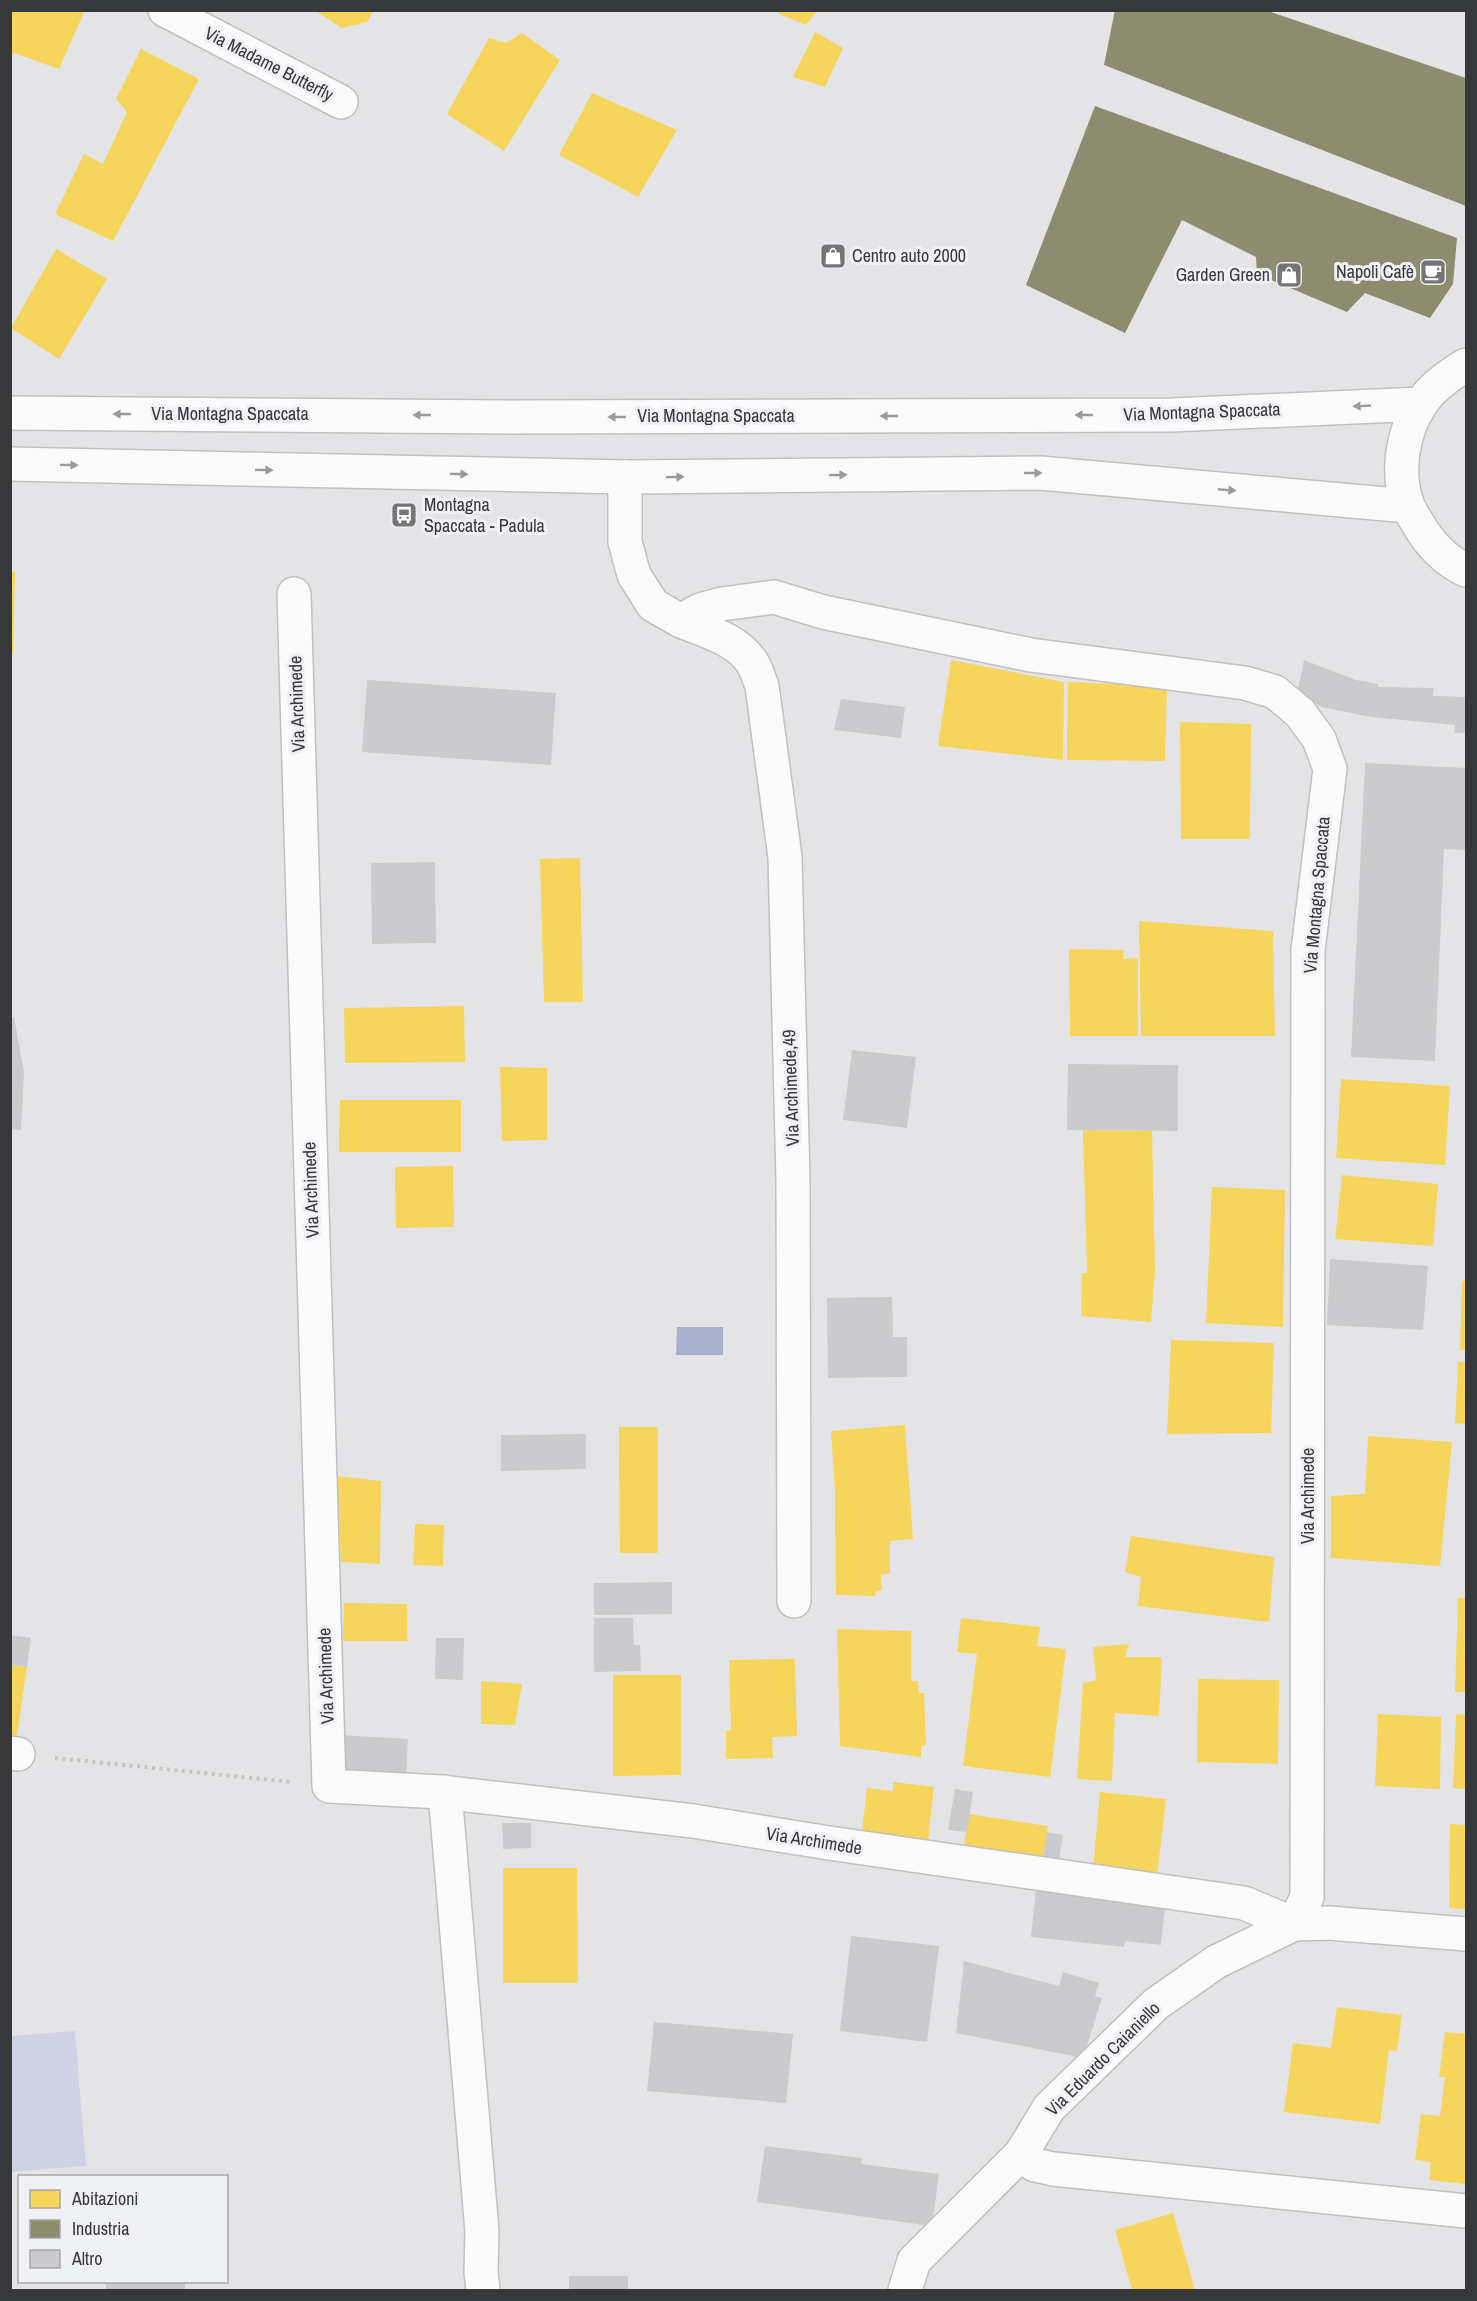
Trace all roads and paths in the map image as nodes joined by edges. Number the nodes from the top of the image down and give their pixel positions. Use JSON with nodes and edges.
{"nodes":[{"id":1,"x":165,"y":10,"type":"edge"},
{"id":2,"x":341,"y":102,"type":"dead end"},
{"id":3,"x":1466,"y":364,"type":"edge"},
{"id":4,"x":1421,"y":404,"type":"junction"},
{"id":5,"x":10,"y":413,"type":"edge"},
{"id":6,"x":10,"y":464,"type":"edge"},
{"id":7,"x":625,"y":477,"type":"junction"},
{"id":8,"x":1408,"y":506,"type":"junction"},
{"id":9,"x":1467,"y":570,"type":"edge"},
{"id":10,"x":294,"y":594,"type":"dead end"},
{"id":11,"x":681,"y":621,"type":"junction"},
{"id":12,"x":1309,"y":1065,"type":"joint"},
{"id":13,"x":794,"y":1601,"type":"dead end"},
{"id":14,"x":14,"y":1754,"type":"edge"},
{"id":15,"x":329,"y":1786,"type":"junction"},
{"id":16,"x":446,"y":1792,"type":"junction"},
{"id":17,"x":1294,"y":1924,"type":"junction"},
{"id":18,"x":1467,"y":1934,"type":"edge"},
{"id":19,"x":1021,"y":2154,"type":"junction"},
{"id":20,"x":1467,"y":2211,"type":"edge"},
{"id":21,"x":483,"y":2290,"type":"edge"},
{"id":22,"x":905,"y":2290,"type":"edge"}],
"edges":[{"from":1,"to":2,"type":"street","name":"Via Madame Butterfly"},
{"from":3,"to":4,"type":"street"},
{"from":4,"to":5,"type":"street","name":"Via Montagna Spaccata","one_way":true},
{"from":4,"to":8,"type":"street"},
{"from":6,"to":7,"type":"street","one_way":true},
{"from":7,"to":8,"type":"street","one_way":true},
{"from":7,"to":11,"type":"street"},
{"from":8,"to":9,"type":"street"},
{"from":10,"to":15,"type":"street","name":"Via Archimede"},
{"from":11,"to":12,"type":"street","name":"Via Montagna Spaccata"},
{"from":11,"to":13,"type":"street","name":"Via Archimede,49"},
{"from":12,"to":17,"type":"street","name":"Via Archimede"},
{"from":14,"to":15,"type":"path"},
{"from":15,"to":16,"type":"street","name":"Via Archimede"},
{"from":16,"to":17,"type":"street","name":"Via Archimede"},
{"from":16,"to":21,"type":"street"},
{"from":17,"to":18,"type":"street","name":"Via Archimede"},
{"from":17,"to":19,"type":"street","name":"Via Eduardo Caianiello"},
{"from":19,"to":20,"type":"street"},
{"from":19,"to":22,"type":"street","name":"Via Eduardo Caianiello"}]}
